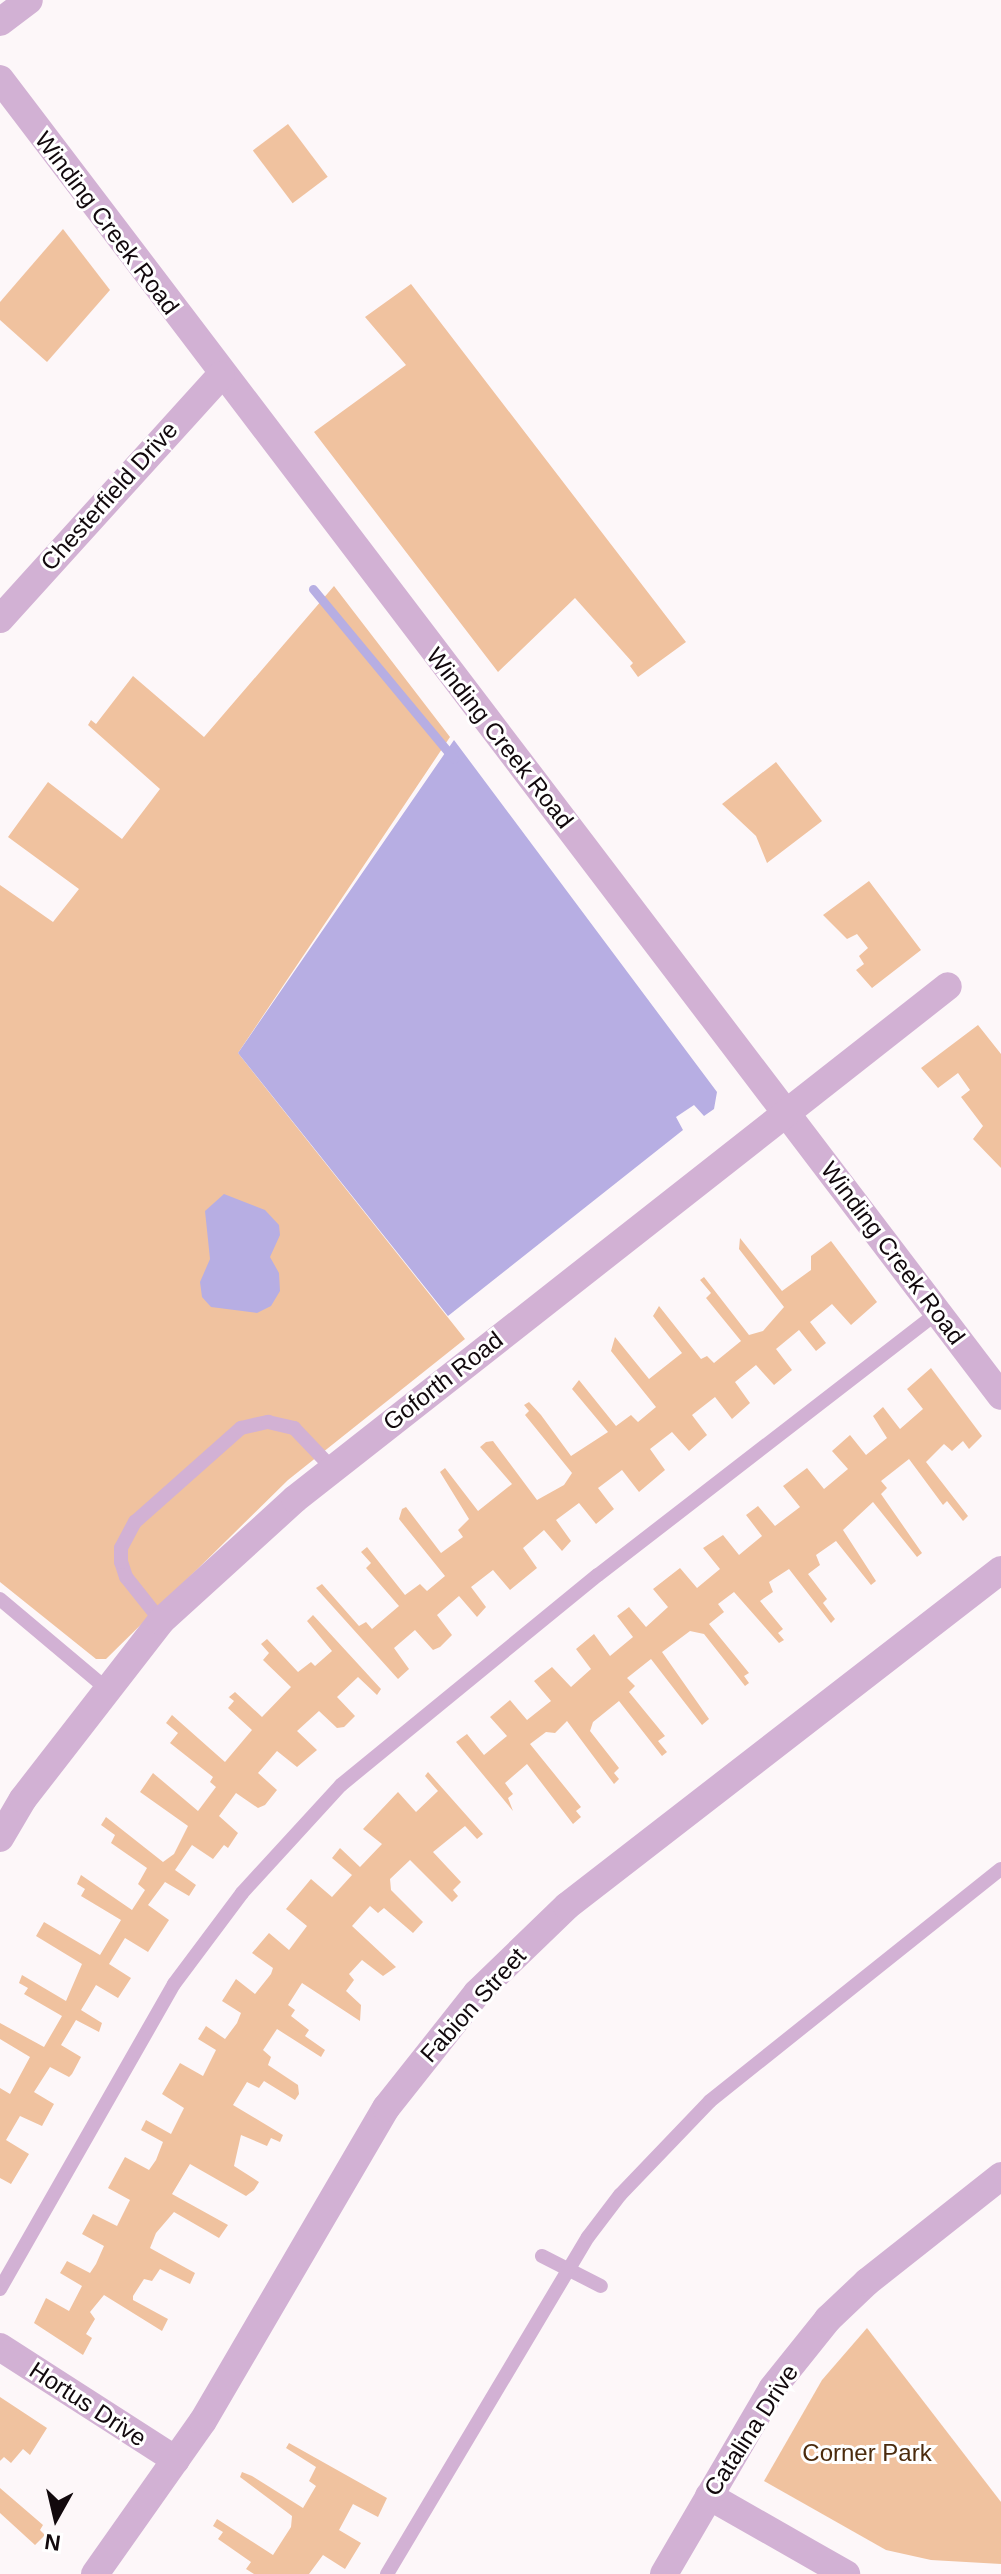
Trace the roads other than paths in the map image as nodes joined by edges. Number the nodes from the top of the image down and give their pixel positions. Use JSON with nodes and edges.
{"nodes":[{"id":1,"x":29,"y":0,"type":"edge"},
{"id":2,"x":0,"y":22,"type":"edge"},
{"id":3,"x":0,"y":79,"type":"edge"},
{"id":4,"x":221,"y":375,"type":"junction"},
{"id":5,"x":0,"y":619,"type":"edge"},
{"id":6,"x":948,"y":986,"type":"dead end"},
{"id":7,"x":787,"y":1112,"type":"junction"},
{"id":8,"x":937,"y":1313,"type":"junction"},
{"id":9,"x":1001,"y":1396,"type":"edge"},
{"id":10,"x":333,"y":1469,"type":"junction"},
{"id":11,"x":1001,"y":1570,"type":"edge"},
{"id":12,"x":0,"y":1599,"type":"edge"},
{"id":13,"x":161,"y":1621,"type":"junction"},
{"id":14,"x":107,"y":1689,"type":"junction"},
{"id":15,"x":0,"y":1838,"type":"edge"},
{"id":16,"x":1001,"y":1869,"type":"edge"},
{"id":17,"x":1001,"y":2176,"type":"edge"},
{"id":18,"x":542,"y":2256,"type":"dead end"},
{"id":19,"x":569,"y":2271,"type":"junction"},
{"id":20,"x":601,"y":2286,"type":"dead end"},
{"id":21,"x":0,"y":2289,"type":"edge"},
{"id":22,"x":0,"y":2347,"type":"edge"},
{"id":23,"x":176,"y":2460,"type":"junction"},
{"id":24,"x":709,"y":2496,"type":"junction"},
{"id":25,"x":95,"y":2574,"type":"edge"},
{"id":26,"x":387,"y":2574,"type":"edge"},
{"id":27,"x":664,"y":2574,"type":"edge"},
{"id":28,"x":846,"y":2574,"type":"edge"}],
"edges":[{"from":1,"to":2,"type":"street"},
{"from":3,"to":4,"type":"street","name":"Winding Creek Road"},
{"from":4,"to":5,"type":"street","name":"Chesterfield Drive"},
{"from":4,"to":7,"type":"street","name":"Winding Creek Road"},
{"from":6,"to":7,"type":"street","name":"Goforth Road"},
{"from":7,"to":8,"type":"street","name":"Winding Creek Road"},
{"from":7,"to":10,"type":"street","name":"Goforth Road"},
{"from":8,"to":9,"type":"street","name":"Winding Creek Road"},
{"from":8,"to":21,"type":"lane"},
{"from":10,"to":13,"type":"street","name":"Goforth Road"},
{"from":10,"to":13,"type":"lane"},
{"from":11,"to":23,"type":"street","name":"Fabion Street"},
{"from":12,"to":14,"type":"lane"},
{"from":13,"to":14,"type":"street","name":"Goforth Road"},
{"from":14,"to":15,"type":"street","name":"Goforth Road"},
{"from":16,"to":19,"type":"lane"},
{"from":17,"to":24,"type":"street","name":"Catalina Drive"},
{"from":18,"to":19,"type":"lane"},
{"from":19,"to":20,"type":"lane"},
{"from":19,"to":26,"type":"lane"},
{"from":22,"to":23,"type":"street","name":"Hortus Drive"},
{"from":23,"to":25,"type":"street","name":"Fabion Street"},
{"from":24,"to":27,"type":"street","name":"Catalina Drive"},
{"from":24,"to":28,"type":"street"}]}
